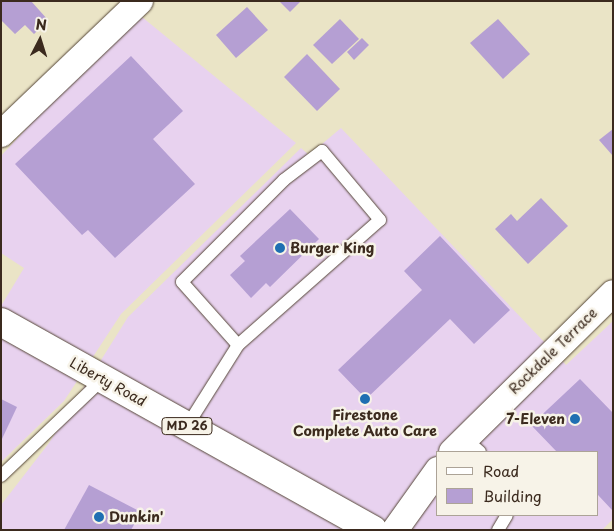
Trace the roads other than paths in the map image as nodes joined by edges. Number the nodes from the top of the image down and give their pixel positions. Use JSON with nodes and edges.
{"nodes":[{"id":1,"x":140,"y":1,"type":"edge"},
{"id":2,"x":1,"y":134,"type":"edge"},
{"id":3,"x":613,"y":293,"type":"edge"},
{"id":4,"x":1,"y":322,"type":"edge"},
{"id":5,"x":238,"y":345,"type":"junction"},
{"id":6,"x":103,"y":378,"type":"junction"},
{"id":7,"x":187,"y":426,"type":"junction"},
{"id":8,"x":465,"y":447,"type":"edge"},
{"id":9,"x":436,"y":473,"type":"edge"},
{"id":10,"x":1,"y":476,"type":"edge"},
{"id":11,"x":506,"y":516,"type":"edge"},
{"id":12,"x":373,"y":530,"type":"edge"},
{"id":13,"x":395,"y":530,"type":"edge"},
{"id":14,"x":498,"y":530,"type":"edge"}],
"edges":[{"from":1,"to":2,"type":"street"},
{"from":3,"to":8,"type":"street","name":"Rockdale Terrace"},
{"from":4,"to":6,"type":"main road","name":"Liberty Road","number":"MD 26"},
{"from":5,"to":5,"type":"lane"},
{"from":5,"to":7,"type":"lane"},
{"from":6,"to":7,"type":"main road","name":"Liberty Road","number":"MD 26"},
{"from":6,"to":10,"type":"lane"},
{"from":7,"to":12,"type":"main road","name":"Liberty Road","number":"MD 26"},
{"from":9,"to":13,"type":"street"},
{"from":11,"to":14,"type":"lane"}]}
